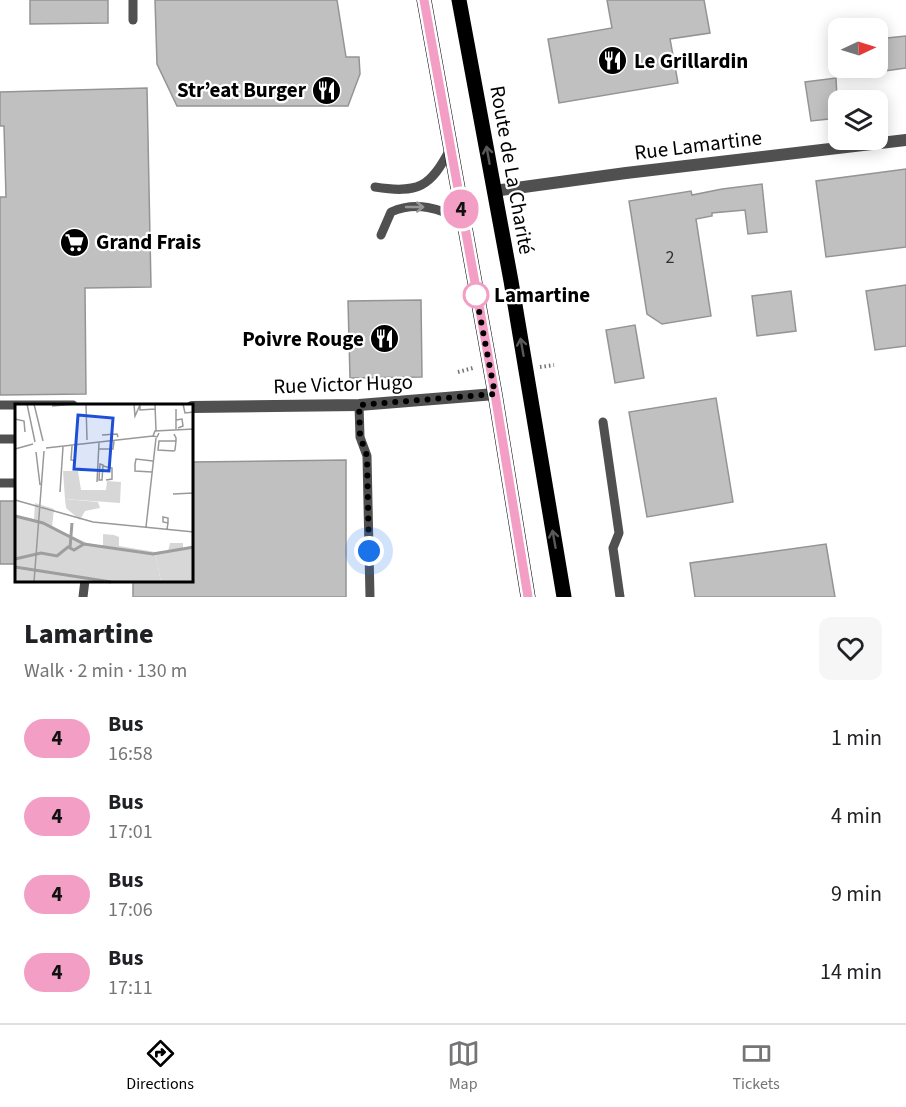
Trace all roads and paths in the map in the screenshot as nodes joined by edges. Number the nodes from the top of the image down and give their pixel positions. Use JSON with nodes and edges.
{"nodes":[{"id":1,"x":133,"y":0,"type":"edge"},
{"id":2,"x":424,"y":0,"type":"edge"},
{"id":3,"x":459,"y":0,"type":"edge"},
{"id":4,"x":133,"y":20,"type":"dead end"},
{"id":5,"x":906,"y":140,"type":"edge"},
{"id":6,"x":451,"y":147,"type":"junction"},
{"id":7,"x":375,"y":187,"type":"dead end"},
{"id":8,"x":494,"y":191,"type":"junction"},
{"id":9,"x":462,"y":221,"type":"junction"},
{"id":10,"x":381,"y":235,"type":"dead end"},
{"id":11,"x":479,"y":366,"type":"dead end"},
{"id":12,"x":458,"y":372,"type":"dead end"},
{"id":13,"x":495,"y":394,"type":"junction"},
{"id":14,"x":359,"y":405,"type":"junction"},
{"id":15,"x":194,"y":407,"type":"edge"},
{"id":16,"x":603,"y":422,"type":"dead end"},
{"id":17,"x":85,"y":582,"type":"edge"},
{"id":18,"x":84,"y":597,"type":"edge"},
{"id":19,"x":370,"y":597,"type":"edge"},
{"id":20,"x":528,"y":597,"type":"edge"},
{"id":21,"x":564,"y":597,"type":"edge"},
{"id":22,"x":620,"y":597,"type":"edge"}],
"edges":[{"from":1,"to":4,"type":"lane"},
{"from":2,"to":6,"type":"main road"},
{"from":8,"to":3,"type":"main road","name":"Route de La Charité","one_way":true},
{"from":5,"to":8,"type":"street","name":"Rue Lamartine"},
{"from":6,"to":7,"type":"lane"},
{"from":6,"to":9,"type":"main road"},
{"from":21,"to":8,"type":"main road","name":"Route de La Charité","one_way":true},
{"from":10,"to":9,"type":"lane","one_way":true},
{"from":9,"to":13,"type":"main road"},
{"from":11,"to":12,"type":"path"},
{"from":13,"to":14,"type":"street","name":"Rue Victor Hugo"},
{"from":13,"to":20,"type":"main road"},
{"from":14,"to":15,"type":"street","name":"Rue Victor Hugo"},
{"from":14,"to":19,"type":"lane"},
{"from":16,"to":22,"type":"lane"},
{"from":17,"to":18,"type":"lane"}]}
